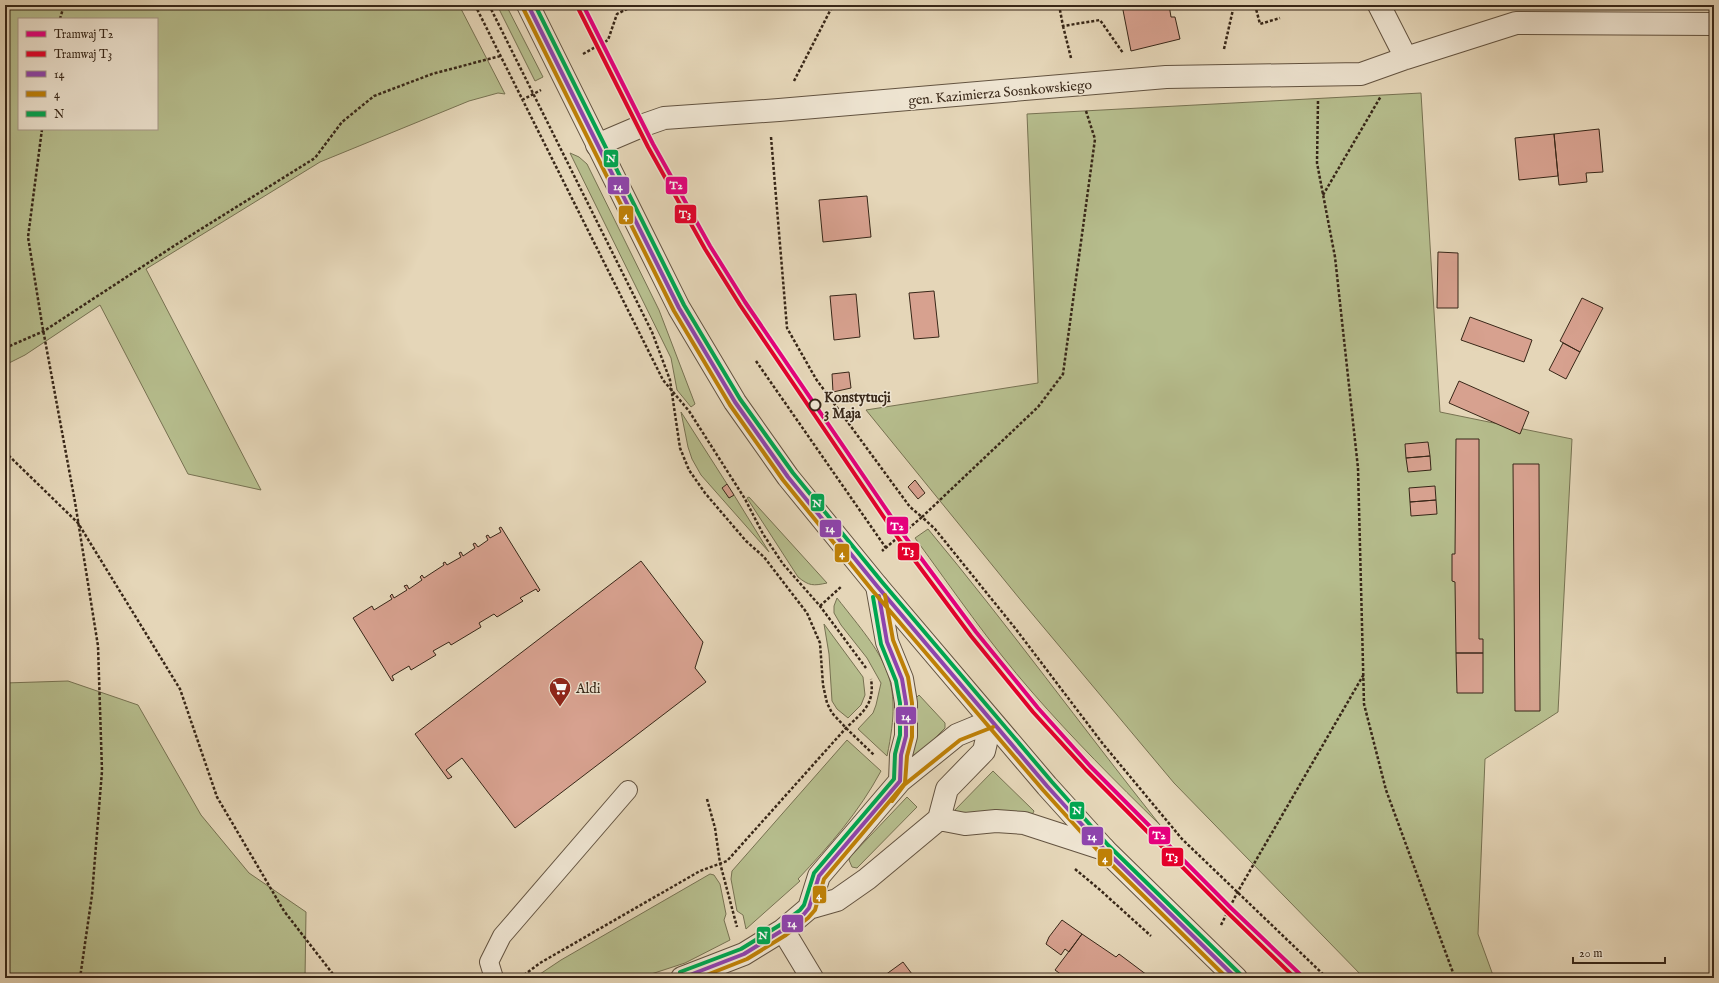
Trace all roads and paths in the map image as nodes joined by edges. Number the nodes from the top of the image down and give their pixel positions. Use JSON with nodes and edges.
{"nodes":[{"id":1,"x":64,"y":5,"type":"edge"},
{"id":2,"x":475,"y":5,"type":"edge"},
{"id":3,"x":489,"y":5,"type":"edge"},
{"id":4,"x":528,"y":5,"type":"edge"},
{"id":5,"x":635,"y":5,"type":"edge"},
{"id":6,"x":834,"y":5,"type":"edge"},
{"id":7,"x":1059,"y":5,"type":"edge"},
{"id":8,"x":1234,"y":5,"type":"edge"},
{"id":9,"x":1255,"y":5,"type":"edge"},
{"id":10,"x":1379,"y":5,"type":"edge"},
{"id":11,"x":618,"y":14,"type":"dead end"},
{"id":12,"x":60,"y":18,"type":"edge"},
{"id":13,"x":1280,"y":18,"type":"dead end"},
{"id":14,"x":1714,"y":24,"type":"edge"},
{"id":15,"x":1063,"y":26,"type":"junction"},
{"id":16,"x":1224,"y":50,"type":"dead end"},
{"id":17,"x":500,"y":56,"type":"junction"},
{"id":18,"x":1126,"y":58,"type":"dead end"},
{"id":19,"x":1406,"y":58,"type":"junction"},
{"id":20,"x":1319,"y":75,"type":"junction"},
{"id":21,"x":1078,"y":86,"type":"junction"},
{"id":22,"x":1382,"y":94,"type":"dead end"},
{"id":23,"x":779,"y":110,"type":"junction"},
{"id":24,"x":42,"y":130,"type":"edge"},
{"id":25,"x":597,"y":145,"type":"junction"},
{"id":26,"x":1323,"y":196,"type":"junction"},
{"id":27,"x":44,"y":331,"type":"junction"},
{"id":28,"x":5,"y":348,"type":"edge"},
{"id":29,"x":756,"y":361,"type":"dead end"},
{"id":30,"x":672,"y":391,"type":"junction"},
{"id":31,"x":5,"y":452,"type":"edge"},
{"id":32,"x":914,"y":511,"type":"dead end"},
{"id":33,"x":78,"y":523,"type":"junction"},
{"id":34,"x":886,"y":548,"type":"dead end"},
{"id":35,"x":877,"y":586,"type":"junction"},
{"id":36,"x":1364,"y":674,"type":"junction"},
{"id":37,"x":991,"y":721,"type":"junction"},
{"id":38,"x":846,"y":728,"type":"junction"},
{"id":39,"x":879,"y":760,"type":"dead end"},
{"id":40,"x":900,"y":781,"type":"junction"},
{"id":41,"x":628,"y":790,"type":"dead end"},
{"id":42,"x":707,"y":799,"type":"dead end"},
{"id":43,"x":939,"y":819,"type":"junction"},
{"id":44,"x":1104,"y":849,"type":"junction"},
{"id":45,"x":720,"y":864,"type":"junction"},
{"id":46,"x":1074,"y":868,"type":"dead end"},
{"id":47,"x":1237,"y":893,"type":"junction"},
{"id":48,"x":809,"y":908,"type":"junction"},
{"id":49,"x":783,"y":930,"type":"junction"},
{"id":50,"x":1157,"y":941,"type":"dead end"},
{"id":51,"x":1207,"y":950,"type":"junction"},
{"id":52,"x":744,"y":954,"type":"junction"},
{"id":53,"x":80,"y":978,"type":"edge"},
{"id":54,"x":336,"y":978,"type":"edge"},
{"id":55,"x":494,"y":978,"type":"edge"},
{"id":56,"x":520,"y":978,"type":"edge"},
{"id":57,"x":682,"y":978,"type":"edge"},
{"id":58,"x":812,"y":978,"type":"edge"},
{"id":59,"x":1236,"y":978,"type":"edge"},
{"id":60,"x":1326,"y":978,"type":"edge"},
{"id":61,"x":1455,"y":978,"type":"edge"}],
"edges":[{"from":1,"to":12,"type":"path"},
{"from":2,"to":17,"type":"path"},
{"from":3,"to":30,"type":"path"},
{"from":4,"to":25,"type":"street"},
{"from":5,"to":11,"type":"path"},
{"from":6,"to":23,"type":"path"},
{"from":7,"to":15,"type":"path"},
{"from":8,"to":16,"type":"path"},
{"from":9,"to":13,"type":"path"},
{"from":10,"to":19,"type":"street"},
{"from":14,"to":19,"type":"street","name":"gen. Kazimierza Sosnkowskiego"},
{"from":15,"to":18,"type":"path"},
{"from":15,"to":21,"type":"path"},
{"from":17,"to":27,"type":"path"},
{"from":17,"to":30,"type":"path"},
{"from":19,"to":20,"type":"street","name":"gen. Kazimierza Sosnkowskiego"},
{"from":20,"to":21,"type":"street","name":"gen. Kazimierza Sosnkowskiego"},
{"from":20,"to":26,"type":"path"},
{"from":21,"to":23,"type":"street","name":"gen. Kazimierza Sosnkowskiego"},
{"from":21,"to":47,"type":"path"},
{"from":22,"to":26,"type":"path"},
{"from":23,"to":25,"type":"street","name":"gen. Kazimierza Sosnkowskiego"},
{"from":23,"to":32,"type":"path"},
{"from":24,"to":27,"type":"path"},
{"from":25,"to":35,"type":"street"},
{"from":26,"to":36,"type":"path"},
{"from":27,"to":28,"type":"path"},
{"from":27,"to":33,"type":"path"},
{"from":29,"to":34,"type":"path"},
{"from":30,"to":38,"type":"path"},
{"from":30,"to":38,"type":"path"},
{"from":31,"to":33,"type":"path"},
{"from":33,"to":53,"type":"path"},
{"from":33,"to":54,"type":"path"},
{"from":35,"to":37,"type":"street"},
{"from":35,"to":40,"type":"street"},
{"from":36,"to":47,"type":"path"},
{"from":36,"to":61,"type":"path"},
{"from":37,"to":40,"type":"street"},
{"from":37,"to":43,"type":"street"},
{"from":37,"to":44,"type":"street"},
{"from":38,"to":39,"type":"path"},
{"from":38,"to":45,"type":"path"},
{"from":40,"to":48,"type":"street"},
{"from":41,"to":55,"type":"lane"},
{"from":42,"to":45,"type":"path"},
{"from":43,"to":44,"type":"street"},
{"from":43,"to":48,"type":"street"},
{"from":44,"to":51,"type":"street"},
{"from":45,"to":52,"type":"path"},
{"from":45,"to":56,"type":"path"},
{"from":46,"to":50,"type":"path"},
{"from":47,"to":51,"type":"path"},
{"from":47,"to":60,"type":"path"},
{"from":48,"to":49,"type":"street"},
{"from":49,"to":52,"type":"street"},
{"from":49,"to":58,"type":"street"},
{"from":51,"to":59,"type":"street"},
{"from":52,"to":57,"type":"street"}]}
